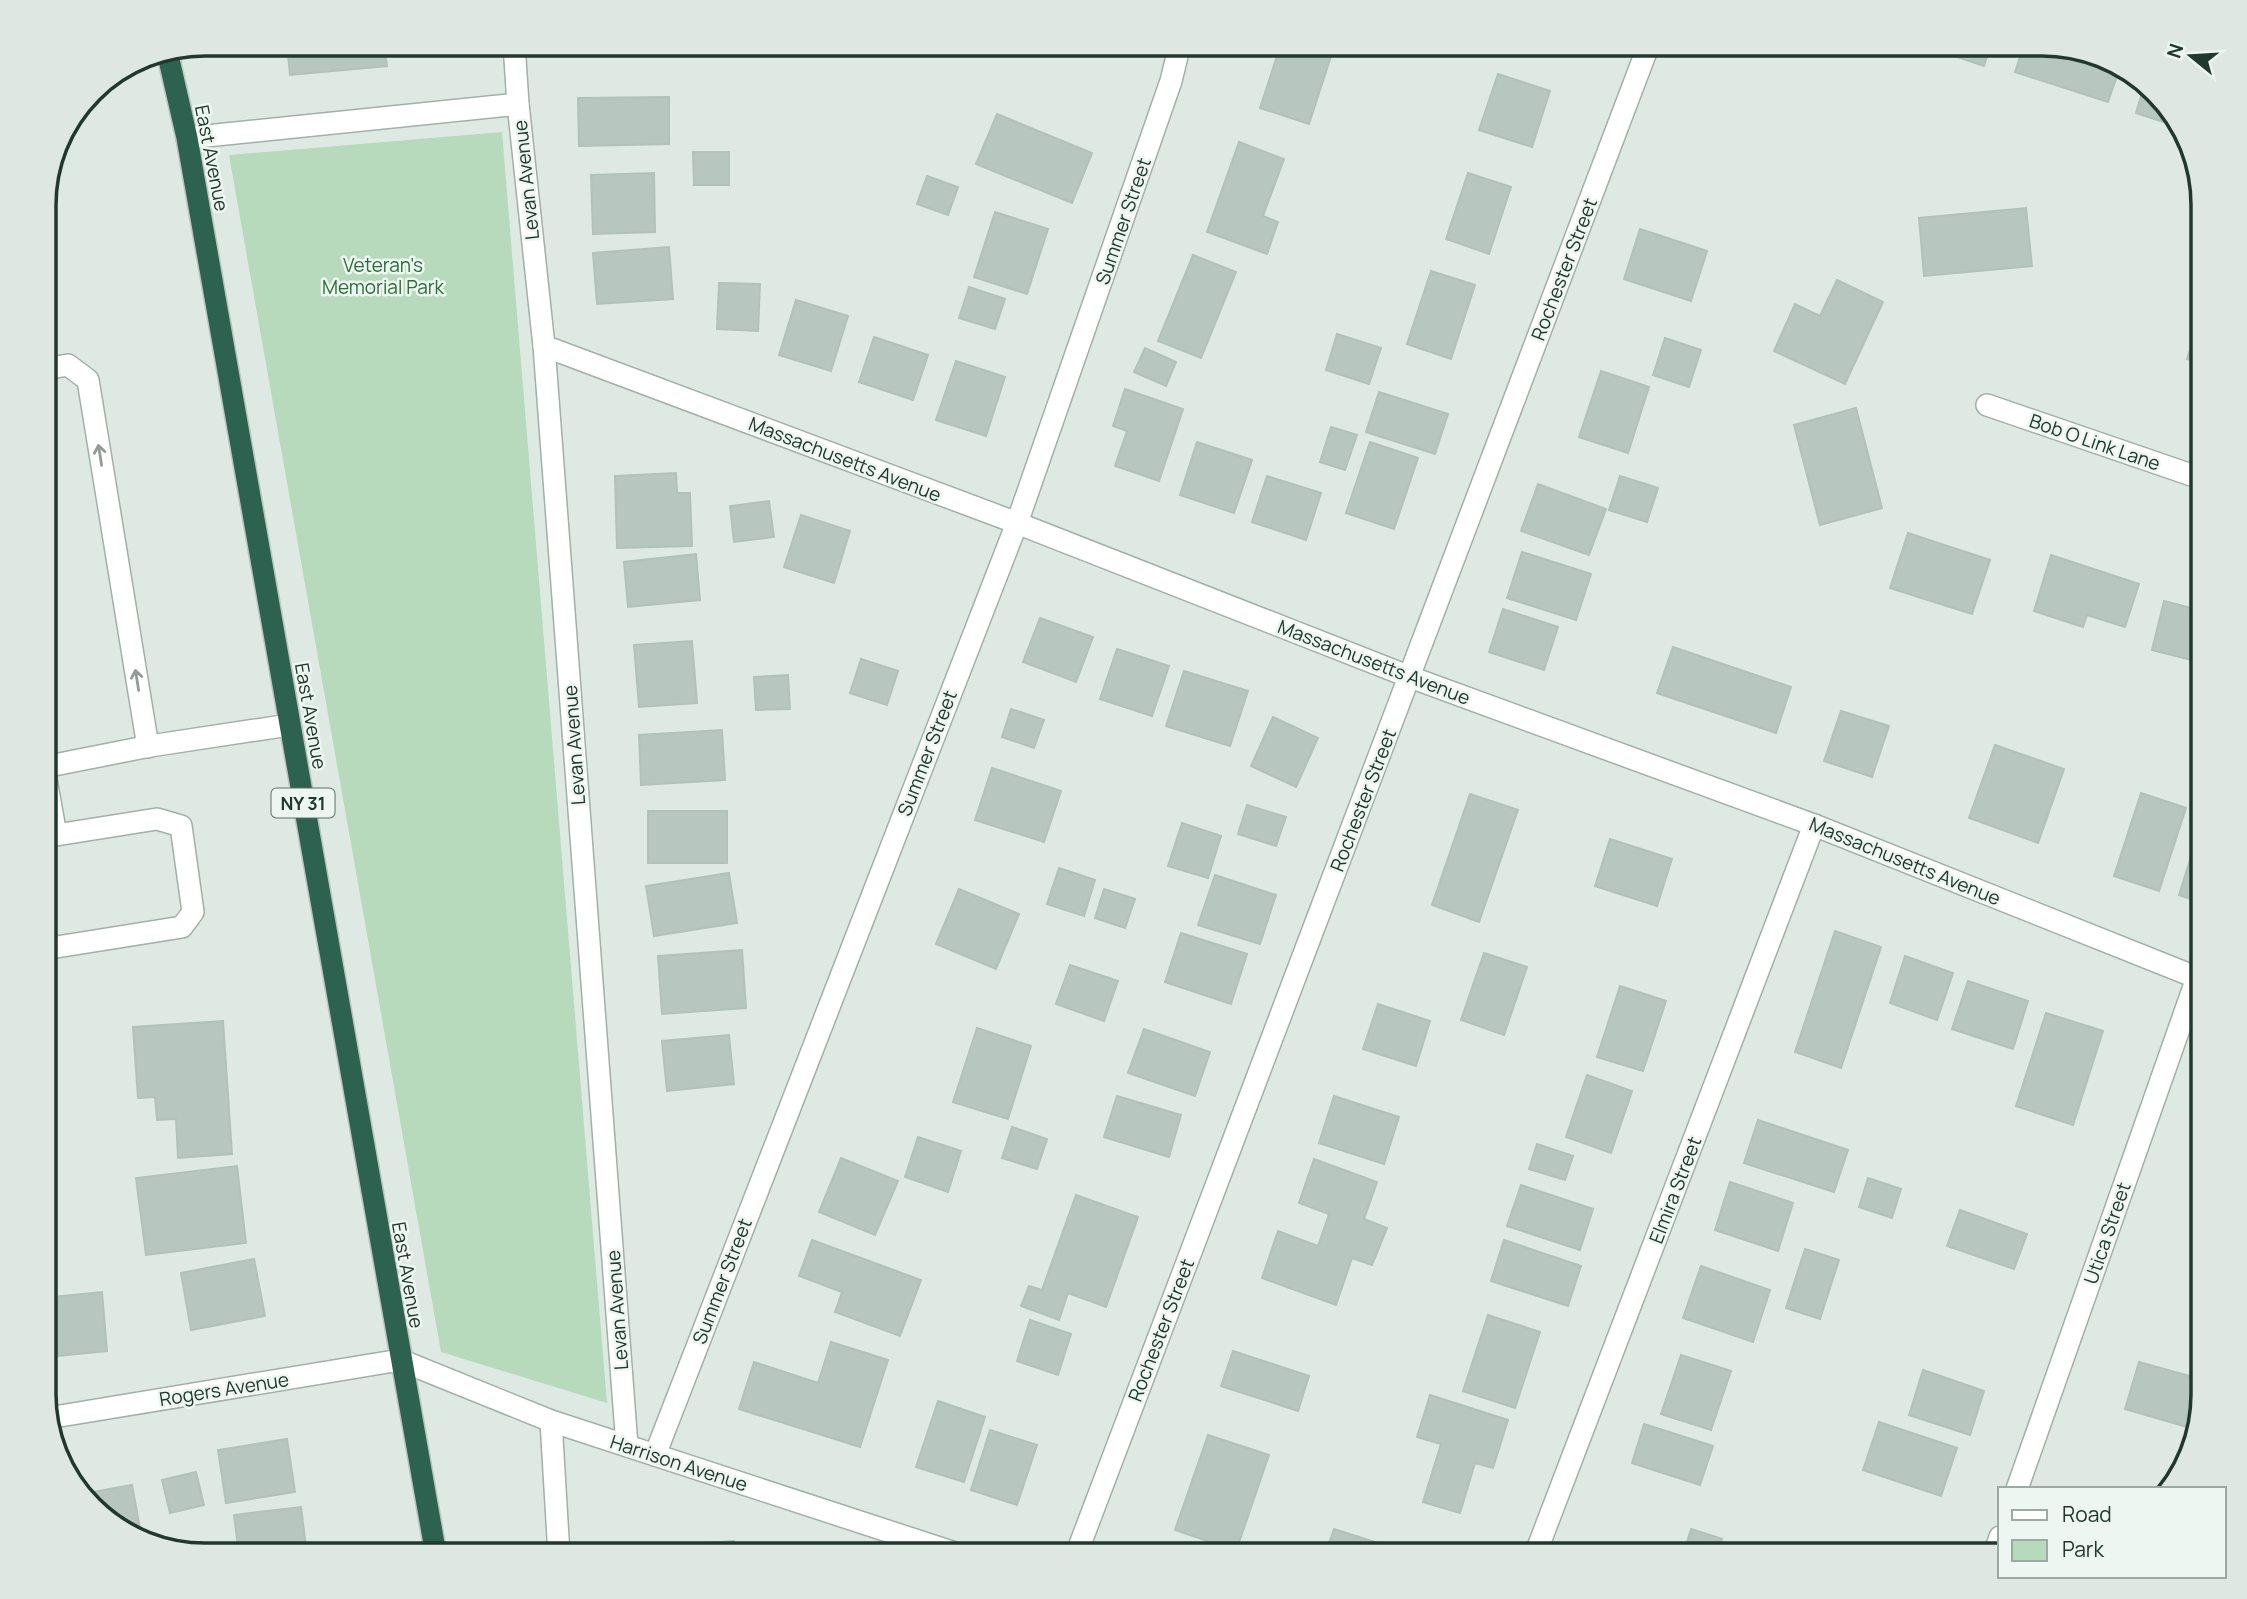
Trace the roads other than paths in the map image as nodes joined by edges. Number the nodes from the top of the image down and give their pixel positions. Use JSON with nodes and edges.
{"nodes":[{"id":1,"x":515,"y":56,"type":"edge"},
{"id":2,"x":1177,"y":56,"type":"edge"},
{"id":3,"x":1644,"y":56,"type":"edge"},
{"id":4,"x":169,"y":61,"type":"edge"},
{"id":5,"x":518,"y":104,"type":"junction"},
{"id":6,"x":187,"y":138,"type":"junction"},
{"id":7,"x":544,"y":346,"type":"junction"},
{"id":8,"x":56,"y":367,"type":"edge"},
{"id":9,"x":1987,"y":405,"type":"dead end"},
{"id":10,"x":2191,"y":475,"type":"edge"},
{"id":11,"x":1017,"y":523,"type":"junction"},
{"id":12,"x":1410,"y":677,"type":"junction"},
{"id":13,"x":289,"y":725,"type":"junction"},
{"id":14,"x":148,"y":747,"type":"junction"},
{"id":15,"x":56,"y":765,"type":"edge"},
{"id":16,"x":1814,"y":825,"type":"junction"},
{"id":17,"x":56,"y":835,"type":"edge"},
{"id":18,"x":56,"y":947,"type":"edge"},
{"id":19,"x":2191,"y":975,"type":"edge"},
{"id":20,"x":2191,"y":1004,"type":"edge"},
{"id":21,"x":400,"y":1360,"type":"junction"},
{"id":22,"x":58,"y":1416,"type":"edge"},
{"id":23,"x":551,"y":1421,"type":"junction"},
{"id":24,"x":627,"y":1446,"type":"junction"},
{"id":25,"x":655,"y":1455,"type":"junction"},
{"id":26,"x":2018,"y":1487,"type":"edge"},
{"id":27,"x":434,"y":1543,"type":"edge"},
{"id":28,"x":558,"y":1543,"type":"edge"},
{"id":29,"x":924,"y":1543,"type":"edge"},
{"id":30,"x":1081,"y":1543,"type":"edge"},
{"id":31,"x":1540,"y":1543,"type":"edge"}],
"edges":[{"from":1,"to":5,"type":"street","name":"Levan Avenue"},
{"from":2,"to":11,"type":"street","name":"Summer Street"},
{"from":3,"to":12,"type":"street","name":"Rochester Street"},
{"from":4,"to":6,"type":"highway","name":"East Avenue","number":"NY 31"},
{"from":5,"to":6,"type":"street"},
{"from":5,"to":7,"type":"street","name":"Levan Avenue"},
{"from":6,"to":13,"type":"highway","name":"East Avenue","number":"NY 31"},
{"from":7,"to":11,"type":"street","name":"Massachusetts Avenue"},
{"from":7,"to":24,"type":"street","name":"Levan Avenue"},
{"from":14,"to":8,"type":"street","one_way":true},
{"from":9,"to":10,"type":"street","name":"Bob O Link Lane"},
{"from":11,"to":12,"type":"street","name":"Massachusetts Avenue"},
{"from":11,"to":25,"type":"street","name":"Summer Street"},
{"from":12,"to":16,"type":"street","name":"Massachusetts Avenue"},
{"from":12,"to":30,"type":"street","name":"Rochester Street"},
{"from":13,"to":14,"type":"street"},
{"from":13,"to":21,"type":"highway","name":"East Avenue","number":"NY 31"},
{"from":14,"to":15,"type":"street"},
{"from":16,"to":19,"type":"street","name":"Massachusetts Avenue"},
{"from":16,"to":31,"type":"street","name":"Elmira Street"},
{"from":17,"to":18,"type":"street"},
{"from":20,"to":26,"type":"street","name":"Utica Street"},
{"from":21,"to":22,"type":"street","name":"Rogers Avenue"},
{"from":21,"to":23,"type":"street","name":"Harrison Avenue"},
{"from":21,"to":27,"type":"highway","name":"East Avenue","number":"NY 31"},
{"from":23,"to":24,"type":"street","name":"Harrison Avenue"},
{"from":23,"to":28,"type":"street"},
{"from":24,"to":25,"type":"street","name":"Harrison Avenue"},
{"from":25,"to":29,"type":"street","name":"Harrison Avenue"}]}
